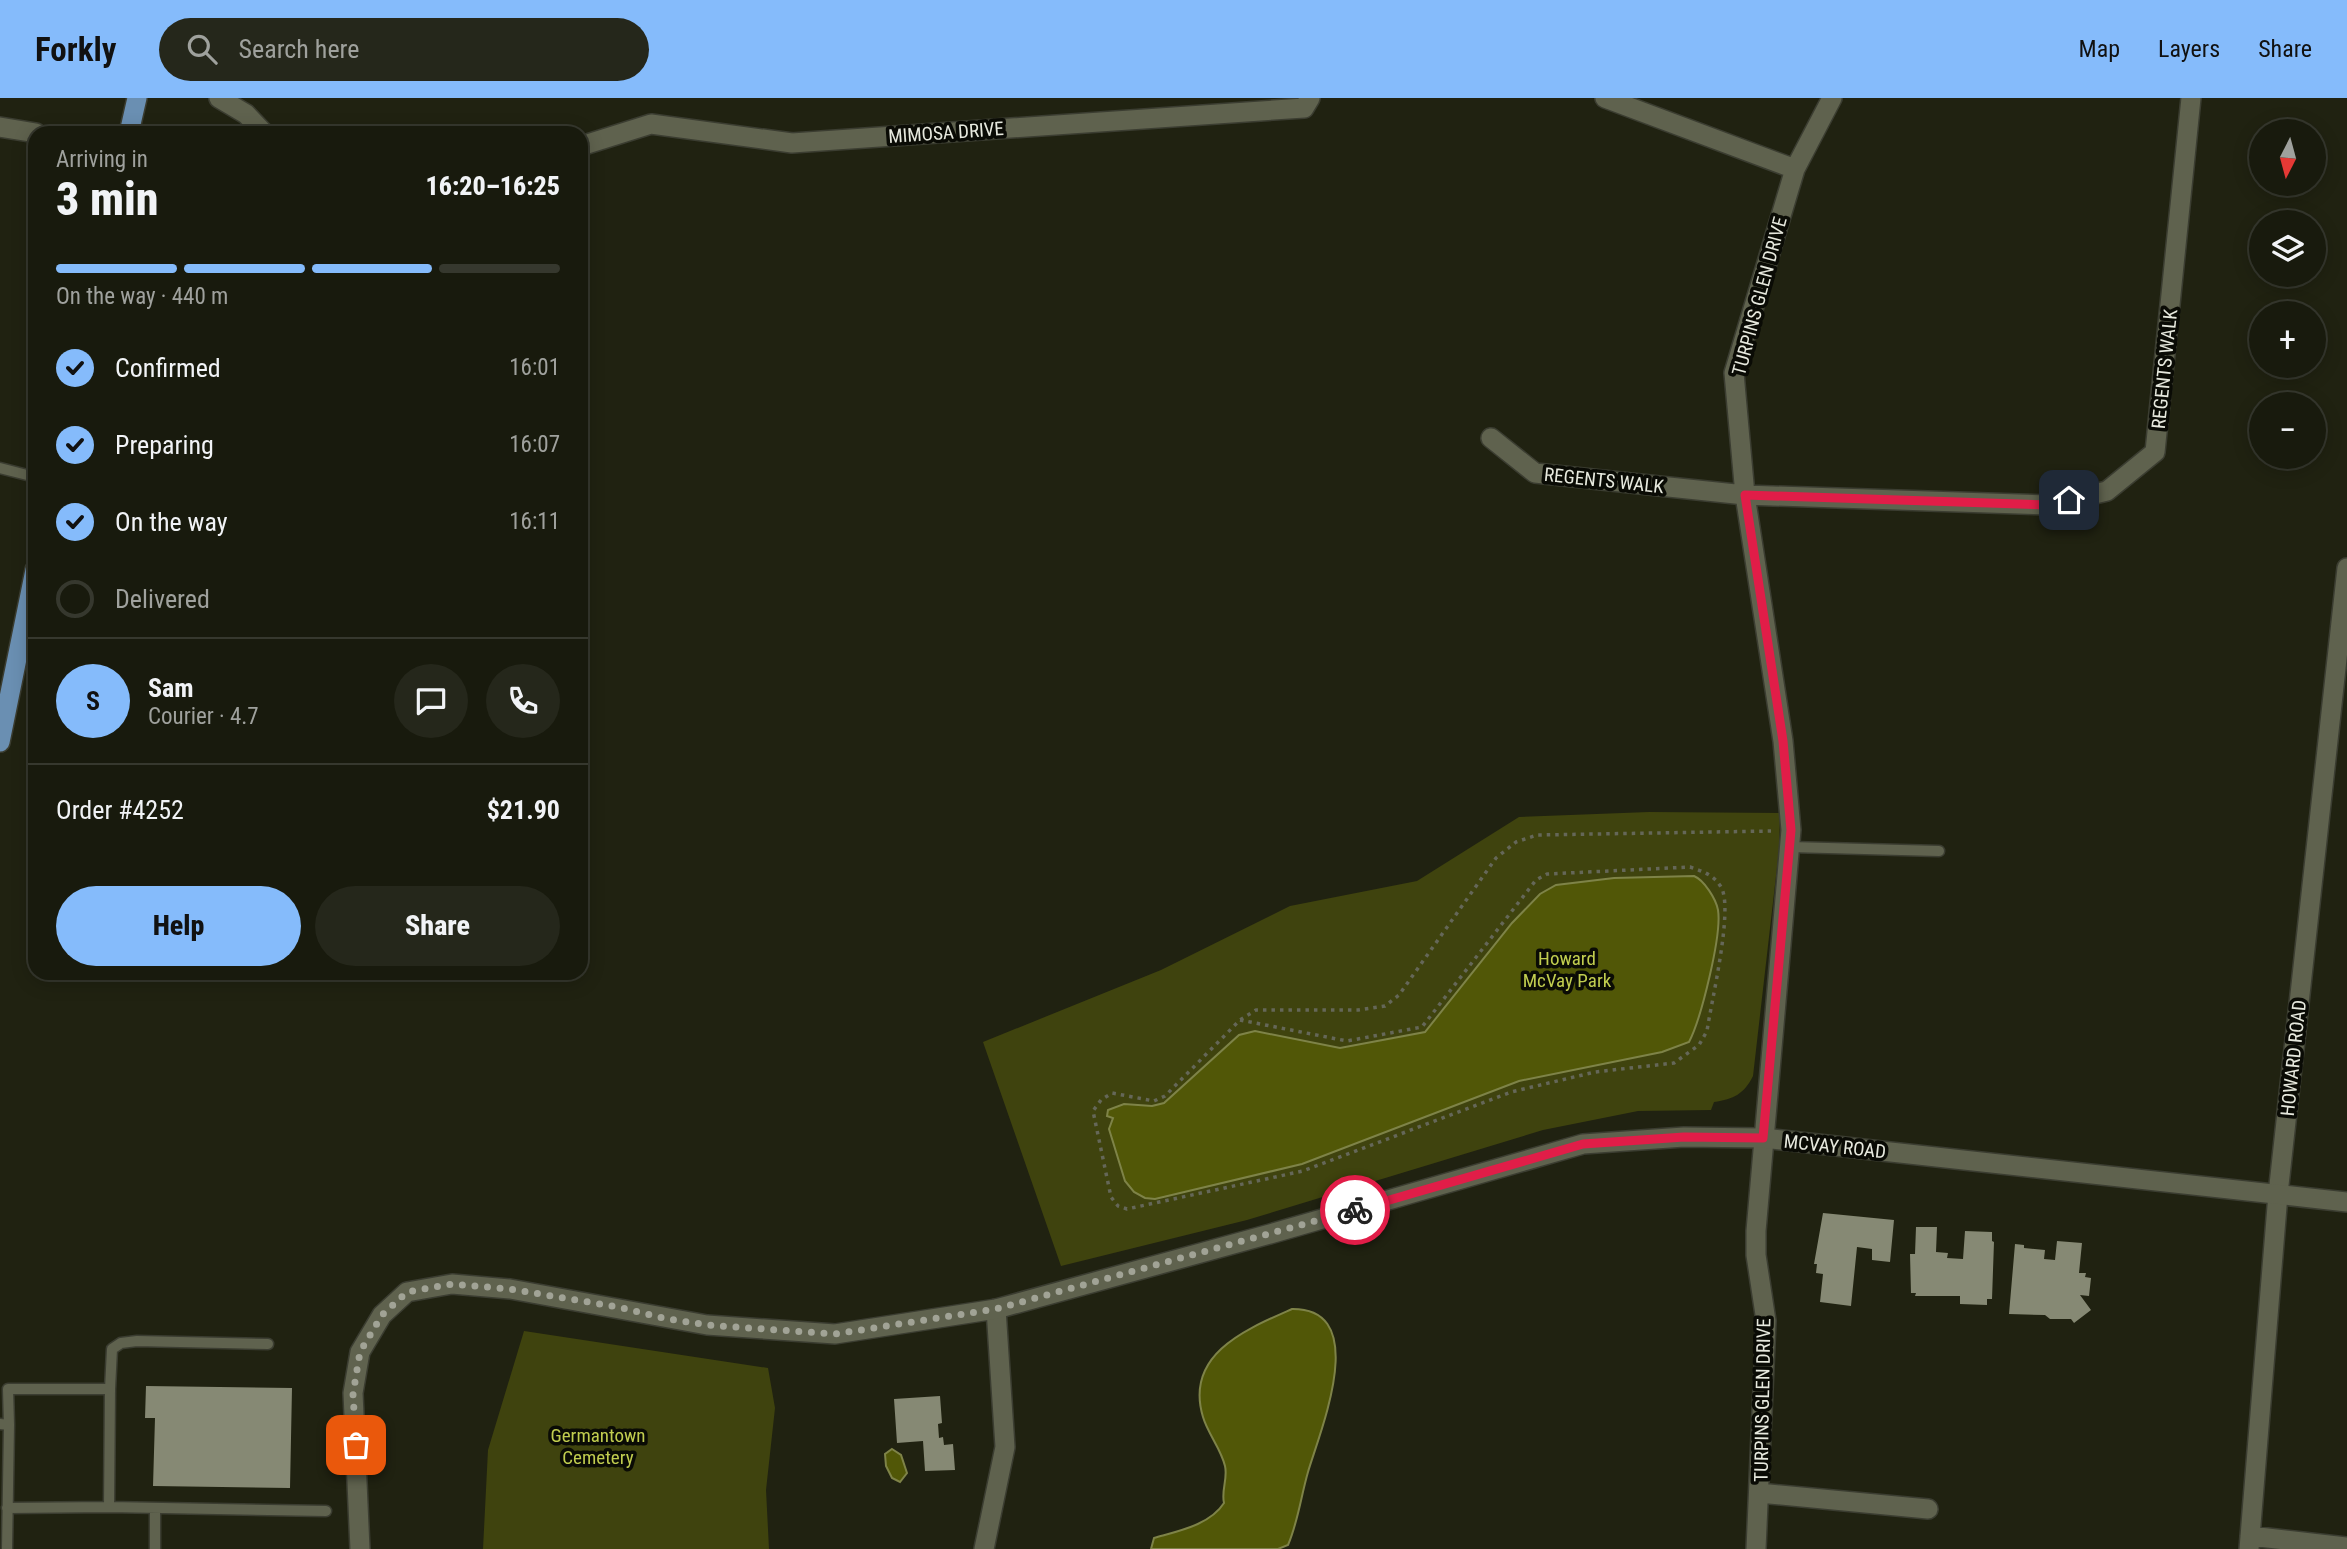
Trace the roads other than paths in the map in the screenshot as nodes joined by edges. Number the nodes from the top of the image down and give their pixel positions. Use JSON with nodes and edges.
{"nodes":[{"id":1,"x":137,"y":98,"type":"edge"},
{"id":2,"x":219,"y":98,"type":"edge"},
{"id":3,"x":1310,"y":98,"type":"edge"},
{"id":4,"x":1605,"y":98,"type":"edge"},
{"id":5,"x":1832,"y":98,"type":"edge"},
{"id":6,"x":2191,"y":98,"type":"edge"},
{"id":7,"x":131,"y":126,"type":"edge"},
{"id":8,"x":257,"y":126,"type":"edge"},
{"id":9,"x":0,"y":127,"type":"edge"},
{"id":10,"x":28,"y":132,"type":"edge"},
{"id":11,"x":588,"y":144,"type":"edge"},
{"id":12,"x":1796,"y":169,"type":"junction"},
{"id":13,"x":1491,"y":438,"type":"dead end"},
{"id":14,"x":0,"y":468,"type":"edge"},
{"id":15,"x":28,"y":475,"type":"edge"},
{"id":16,"x":1745,"y":495,"type":"junction"},
{"id":17,"x":2347,"y":568,"type":"edge"},
{"id":18,"x":28,"y":604,"type":"edge"},
{"id":19,"x":0,"y":742,"type":"edge"},
{"id":20,"x":1790,"y":839,"type":"junction"},
{"id":21,"x":1939,"y":851,"type":"dead end"},
{"id":22,"x":1763,"y":1138,"type":"junction"},
{"id":23,"x":2277,"y":1194,"type":"junction"},
{"id":24,"x":2347,"y":1202,"type":"edge"},
{"id":25,"x":996,"y":1309,"type":"junction"},
{"id":26,"x":268,"y":1344,"type":"dead end"},
{"id":27,"x":110,"y":1389,"type":"junction"},
{"id":28,"x":4,"y":1424,"type":"edge"},
{"id":29,"x":1759,"y":1493,"type":"junction"},
{"id":30,"x":109,"y":1507,"type":"junction"},
{"id":31,"x":7,"y":1508,"type":"junction"},
{"id":32,"x":155,"y":1508,"type":"junction"},
{"id":33,"x":1928,"y":1509,"type":"dead end"},
{"id":34,"x":326,"y":1511,"type":"dead end"},
{"id":35,"x":2249,"y":1543,"type":"edge"},
{"id":36,"x":2347,"y":1547,"type":"edge"},
{"id":37,"x":7,"y":1549,"type":"edge"},
{"id":38,"x":155,"y":1549,"type":"edge"},
{"id":39,"x":360,"y":1549,"type":"edge"},
{"id":40,"x":984,"y":1549,"type":"edge"},
{"id":41,"x":1756,"y":1549,"type":"edge"}],
"edges":[{"from":1,"to":7,"type":"main road"},
{"from":2,"to":8,"type":"street"},
{"from":3,"to":11,"type":"street","name":"MIMOSA DRIVE"},
{"from":4,"to":12,"type":"street"},
{"from":5,"to":12,"type":"street","name":"TURPINS GLEN DRIVE"},
{"from":6,"to":16,"type":"street","name":"REGENTS WALK"},
{"from":9,"to":10,"type":"street"},
{"from":12,"to":16,"type":"street","name":"TURPINS GLEN DRIVE"},
{"from":13,"to":16,"type":"street","name":"REGENTS WALK"},
{"from":14,"to":15,"type":"lane"},
{"from":16,"to":20,"type":"street","name":"TURPINS GLEN DRIVE"},
{"from":17,"to":23,"type":"street","name":"HOWARD ROAD"},
{"from":18,"to":19,"type":"main road"},
{"from":20,"to":21,"type":"lane"},
{"from":20,"to":22,"type":"street","name":"TURPINS GLEN DRIVE"},
{"from":22,"to":23,"type":"street","name":"MCVAY ROAD"},
{"from":22,"to":25,"type":"street","name":"MCVAY ROAD"},
{"from":22,"to":29,"type":"street","name":"TURPINS GLEN DRIVE"},
{"from":23,"to":24,"type":"street","name":"MCVAY ROAD"},
{"from":23,"to":35,"type":"street","name":"HOWARD ROAD"},
{"from":25,"to":39,"type":"street","name":"MCVAY ROAD"},
{"from":25,"to":40,"type":"street"},
{"from":26,"to":27,"type":"lane"},
{"from":27,"to":28,"type":"lane"},
{"from":27,"to":30,"type":"lane"},
{"from":28,"to":31,"type":"lane"},
{"from":29,"to":33,"type":"street"},
{"from":29,"to":41,"type":"street","name":"TURPINS GLEN DRIVE"},
{"from":30,"to":31,"type":"lane"},
{"from":30,"to":32,"type":"lane"},
{"from":31,"to":37,"type":"lane"},
{"from":32,"to":34,"type":"lane"},
{"from":32,"to":38,"type":"lane"},
{"from":35,"to":36,"type":"street"}]}
